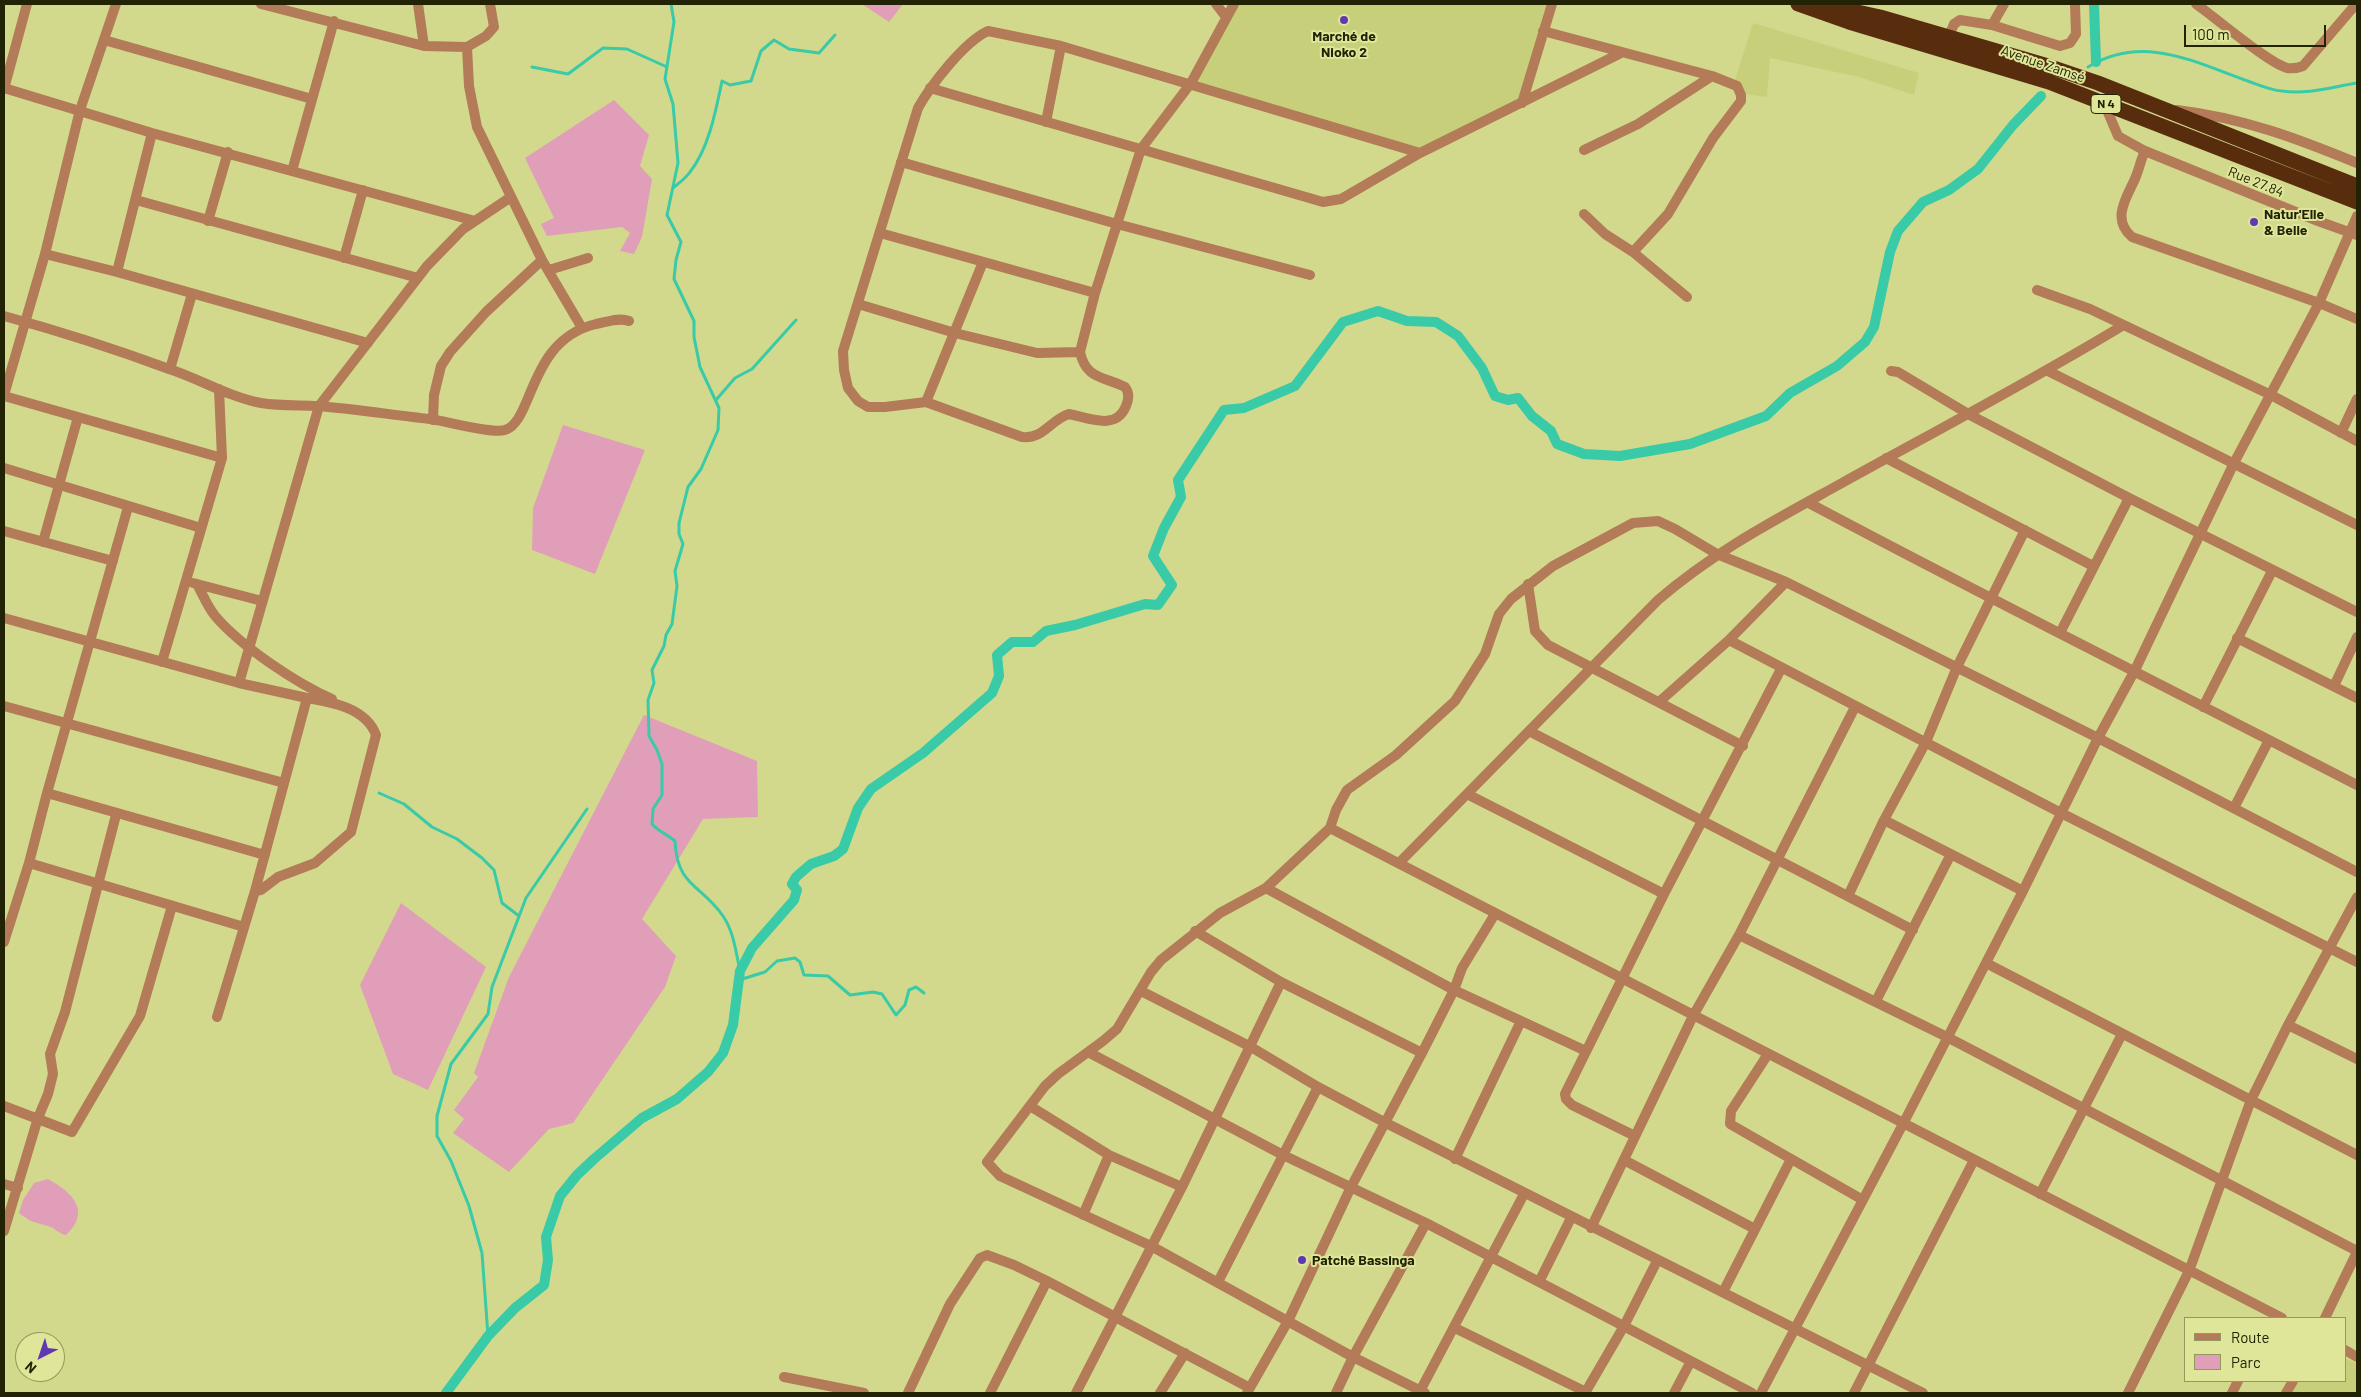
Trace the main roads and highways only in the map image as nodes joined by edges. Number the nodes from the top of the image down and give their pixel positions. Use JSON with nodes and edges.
{"nodes":[{"id":1,"x":1798,"y":4,"type":"edge"},
{"id":2,"x":1821,"y":4,"type":"edge"},
{"id":3,"x":2357,"y":186,"type":"edge"},
{"id":4,"x":2357,"y":202,"type":"edge"}],
"edges":[{"from":1,"to":4,"type":"highway","name":"Avenue Zamsé","number":"N 4"},
{"from":2,"to":3,"type":"highway","name":"Avenue Zamsé","number":"N 4"}]}
